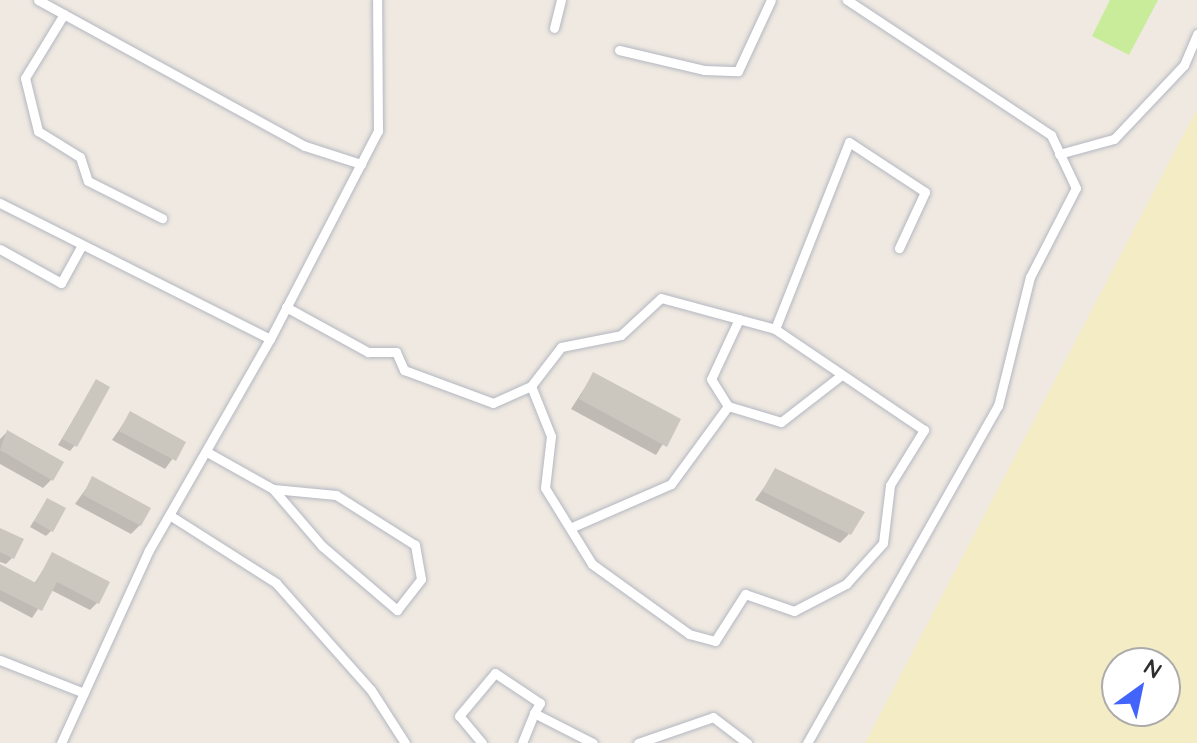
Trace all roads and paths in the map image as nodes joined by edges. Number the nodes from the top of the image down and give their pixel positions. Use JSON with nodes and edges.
{"nodes":[{"id":1,"x":38,"y":0,"type":"edge"},
{"id":2,"x":377,"y":0,"type":"edge"},
{"id":3,"x":561,"y":0,"type":"edge"},
{"id":4,"x":771,"y":0,"type":"edge"},
{"id":5,"x":847,"y":0,"type":"edge"},
{"id":6,"x":64,"y":14,"type":"junction"},
{"id":7,"x":554,"y":28,"type":"dead end"},
{"id":8,"x":1197,"y":34,"type":"edge"},
{"id":9,"x":619,"y":50,"type":"dead end"},
{"id":10,"x":1059,"y":154,"type":"junction"},
{"id":11,"x":361,"y":164,"type":"junction"},
{"id":12,"x":0,"y":203,"type":"edge"},
{"id":13,"x":162,"y":218,"type":"dead end"},
{"id":14,"x":82,"y":245,"type":"junction"},
{"id":15,"x":899,"y":248,"type":"dead end"},
{"id":16,"x":0,"y":249,"type":"edge"},
{"id":17,"x":286,"y":307,"type":"junction"},
{"id":18,"x":739,"y":319,"type":"junction"},
{"id":19,"x":775,"y":329,"type":"junction"},
{"id":20,"x":270,"y":339,"type":"junction"},
{"id":21,"x":839,"y":377,"type":"junction"},
{"id":22,"x":531,"y":386,"type":"junction"},
{"id":23,"x":728,"y":406,"type":"junction"},
{"id":24,"x":207,"y":452,"type":"junction"},
{"id":25,"x":273,"y":489,"type":"junction"},
{"id":26,"x":171,"y":516,"type":"junction"},
{"id":27,"x":570,"y":528,"type":"junction"},
{"id":28,"x":0,"y":660,"type":"edge"},
{"id":29,"x":84,"y":693,"type":"junction"},
{"id":30,"x":534,"y":713,"type":"junction"},
{"id":31,"x":61,"y":743,"type":"edge"},
{"id":32,"x":405,"y":743,"type":"edge"},
{"id":33,"x":482,"y":743,"type":"edge"},
{"id":34,"x":522,"y":743,"type":"edge"},
{"id":35,"x":593,"y":743,"type":"edge"},
{"id":36,"x":638,"y":743,"type":"edge"},
{"id":37,"x":747,"y":743,"type":"edge"},
{"id":38,"x":807,"y":743,"type":"edge"}],
"edges":[{"from":1,"to":6,"type":"lane"},
{"from":2,"to":11,"type":"lane"},
{"from":3,"to":7,"type":"lane"},
{"from":4,"to":9,"type":"lane"},
{"from":5,"to":10,"type":"lane"},
{"from":6,"to":11,"type":"lane"},
{"from":6,"to":13,"type":"lane"},
{"from":8,"to":10,"type":"lane"},
{"from":10,"to":38,"type":"lane"},
{"from":11,"to":17,"type":"lane"},
{"from":12,"to":14,"type":"lane"},
{"from":14,"to":16,"type":"lane"},
{"from":14,"to":20,"type":"lane"},
{"from":15,"to":19,"type":"lane"},
{"from":17,"to":20,"type":"lane"},
{"from":17,"to":22,"type":"lane"},
{"from":18,"to":19,"type":"lane"},
{"from":18,"to":22,"type":"lane"},
{"from":18,"to":23,"type":"lane"},
{"from":19,"to":21,"type":"lane"},
{"from":20,"to":24,"type":"lane"},
{"from":21,"to":23,"type":"lane"},
{"from":21,"to":27,"type":"lane"},
{"from":22,"to":27,"type":"lane"},
{"from":23,"to":27,"type":"lane"},
{"from":24,"to":25,"type":"lane"},
{"from":24,"to":26,"type":"lane"},
{"from":25,"to":25,"type":"lane"},
{"from":26,"to":29,"type":"lane"},
{"from":26,"to":32,"type":"lane"},
{"from":28,"to":29,"type":"lane"},
{"from":29,"to":31,"type":"lane"},
{"from":30,"to":33,"type":"lane"},
{"from":30,"to":34,"type":"lane"},
{"from":30,"to":35,"type":"lane"},
{"from":36,"to":37,"type":"lane"}]}
